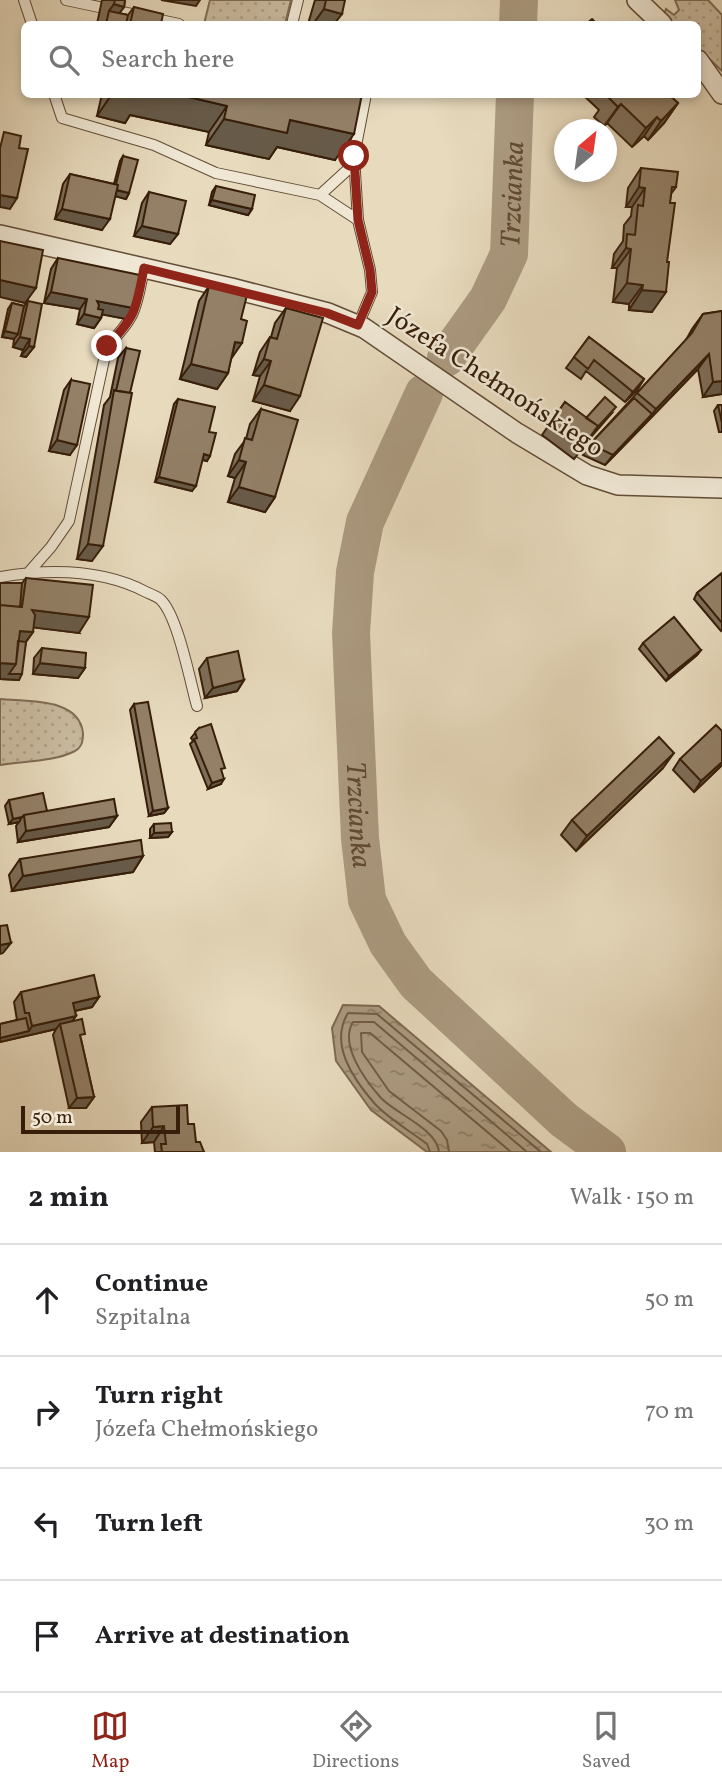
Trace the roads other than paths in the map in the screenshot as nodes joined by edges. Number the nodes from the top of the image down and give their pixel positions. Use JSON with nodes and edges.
{"nodes":[{"id":1,"x":24,"y":0,"type":"edge"},
{"id":2,"x":66,"y":0,"type":"edge"},
{"id":3,"x":298,"y":0,"type":"edge"},
{"id":4,"x":637,"y":0,"type":"edge"},
{"id":5,"x":31,"y":21,"type":"edge"},
{"id":6,"x":165,"y":21,"type":"edge"},
{"id":7,"x":293,"y":21,"type":"edge"},
{"id":8,"x":659,"y":21,"type":"edge"},
{"id":9,"x":701,"y":64,"type":"edge"},
{"id":10,"x":722,"y":94,"type":"edge"},
{"id":11,"x":55,"y":98,"type":"edge"},
{"id":12,"x":365,"y":98,"type":"edge"},
{"id":13,"x":355,"y":163,"type":"junction"},
{"id":14,"x":320,"y":195,"type":"junction"},
{"id":15,"x":358,"y":220,"type":"junction"},
{"id":16,"x":0,"y":235,"type":"edge"},
{"id":17,"x":144,"y":268,"type":"junction"},
{"id":18,"x":358,"y":325,"type":"junction"},
{"id":19,"x":722,"y":488,"type":"edge"},
{"id":20,"x":29,"y":572,"type":"junction"},
{"id":21,"x":0,"y":577,"type":"edge"},
{"id":22,"x":197,"y":706,"type":"dead end"}],
"edges":[{"from":1,"to":5,"type":"lane"},
{"from":2,"to":6,"type":"lane"},
{"from":3,"to":7,"type":"lane"},
{"from":4,"to":8,"type":"street"},
{"from":9,"to":10,"type":"street"},
{"from":11,"to":14,"type":"lane"},
{"from":12,"to":13,"type":"lane"},
{"from":13,"to":14,"type":"lane"},
{"from":13,"to":15,"type":"lane"},
{"from":14,"to":15,"type":"lane"},
{"from":15,"to":18,"type":"lane"},
{"from":16,"to":17,"type":"street","name":"Józefa Chełmońskiego"},
{"from":17,"to":18,"type":"street","name":"Józefa Chełmońskiego"},
{"from":17,"to":20,"type":"lane"},
{"from":18,"to":19,"type":"street","name":"Józefa Chełmońskiego"},
{"from":20,"to":21,"type":"lane"},
{"from":20,"to":22,"type":"lane"}]}
